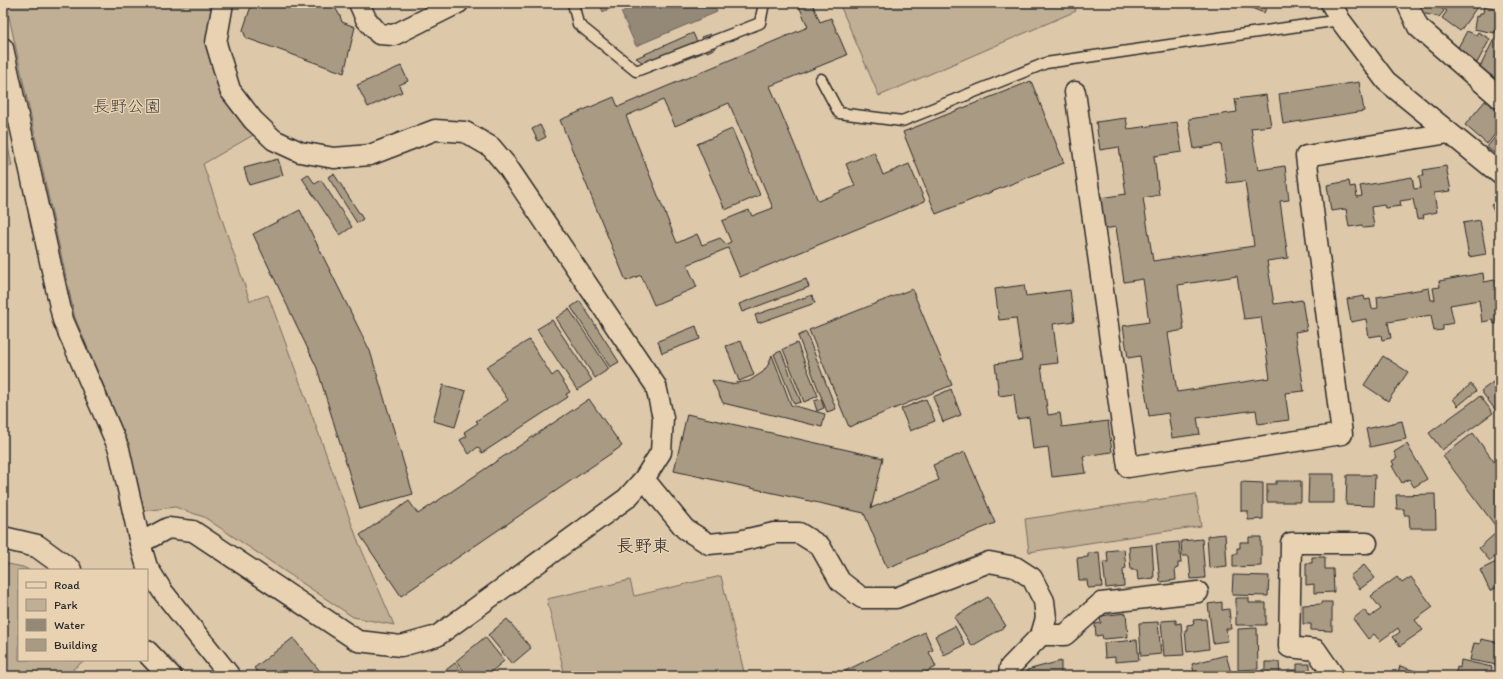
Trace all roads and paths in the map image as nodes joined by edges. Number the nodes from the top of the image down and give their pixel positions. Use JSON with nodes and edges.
{"nodes":[{"id":1,"x":223,"y":3,"type":"edge"},
{"id":2,"x":358,"y":3,"type":"edge"},
{"id":3,"x":458,"y":3,"type":"edge"},
{"id":4,"x":573,"y":3,"type":"edge"},
{"id":5,"x":764,"y":3,"type":"edge"},
{"id":6,"x":1331,"y":3,"type":"edge"},
{"id":7,"x":1406,"y":3,"type":"edge"},
{"id":8,"x":1340,"y":20,"type":"junction"},
{"id":9,"x":3,"y":48,"type":"edge"},
{"id":10,"x":821,"y":79,"type":"dead end"},
{"id":11,"x":1075,"y":92,"type":"dead end"},
{"id":12,"x":1500,"y":98,"type":"edge"},
{"id":13,"x":1449,"y":133,"type":"junction"},
{"id":14,"x":1500,"y":174,"type":"edge"},
{"id":15,"x":644,"y":479,"type":"junction"},
{"id":16,"x":3,"y":538,"type":"edge"},
{"id":17,"x":140,"y":543,"type":"junction"},
{"id":18,"x":1367,"y":543,"type":"dead end"},
{"id":19,"x":69,"y":569,"type":"edge"},
{"id":20,"x":1198,"y":592,"type":"dead end"},
{"id":21,"x":1041,"y":635,"type":"junction"},
{"id":22,"x":148,"y":653,"type":"edge"},
{"id":23,"x":170,"y":676,"type":"edge"},
{"id":24,"x":230,"y":676,"type":"edge"},
{"id":25,"x":1009,"y":676,"type":"edge"},
{"id":26,"x":1334,"y":676,"type":"edge"}],
"edges":[{"from":1,"to":15,"type":"street"},
{"from":2,"to":3,"type":"street"},
{"from":4,"to":5,"type":"lane"},
{"from":6,"to":8,"type":"street"},
{"from":7,"to":12,"type":"street"},
{"from":8,"to":10,"type":"lane"},
{"from":8,"to":13,"type":"street"},
{"from":9,"to":17,"type":"street"},
{"from":11,"to":13,"type":"street"},
{"from":13,"to":14,"type":"street"},
{"from":15,"to":17,"type":"street"},
{"from":15,"to":21,"type":"street"},
{"from":16,"to":19,"type":"street"},
{"from":17,"to":24,"type":"street"},
{"from":18,"to":26,"type":"street"},
{"from":20,"to":21,"type":"street"},
{"from":21,"to":25,"type":"street"},
{"from":22,"to":23,"type":"street"}]}
